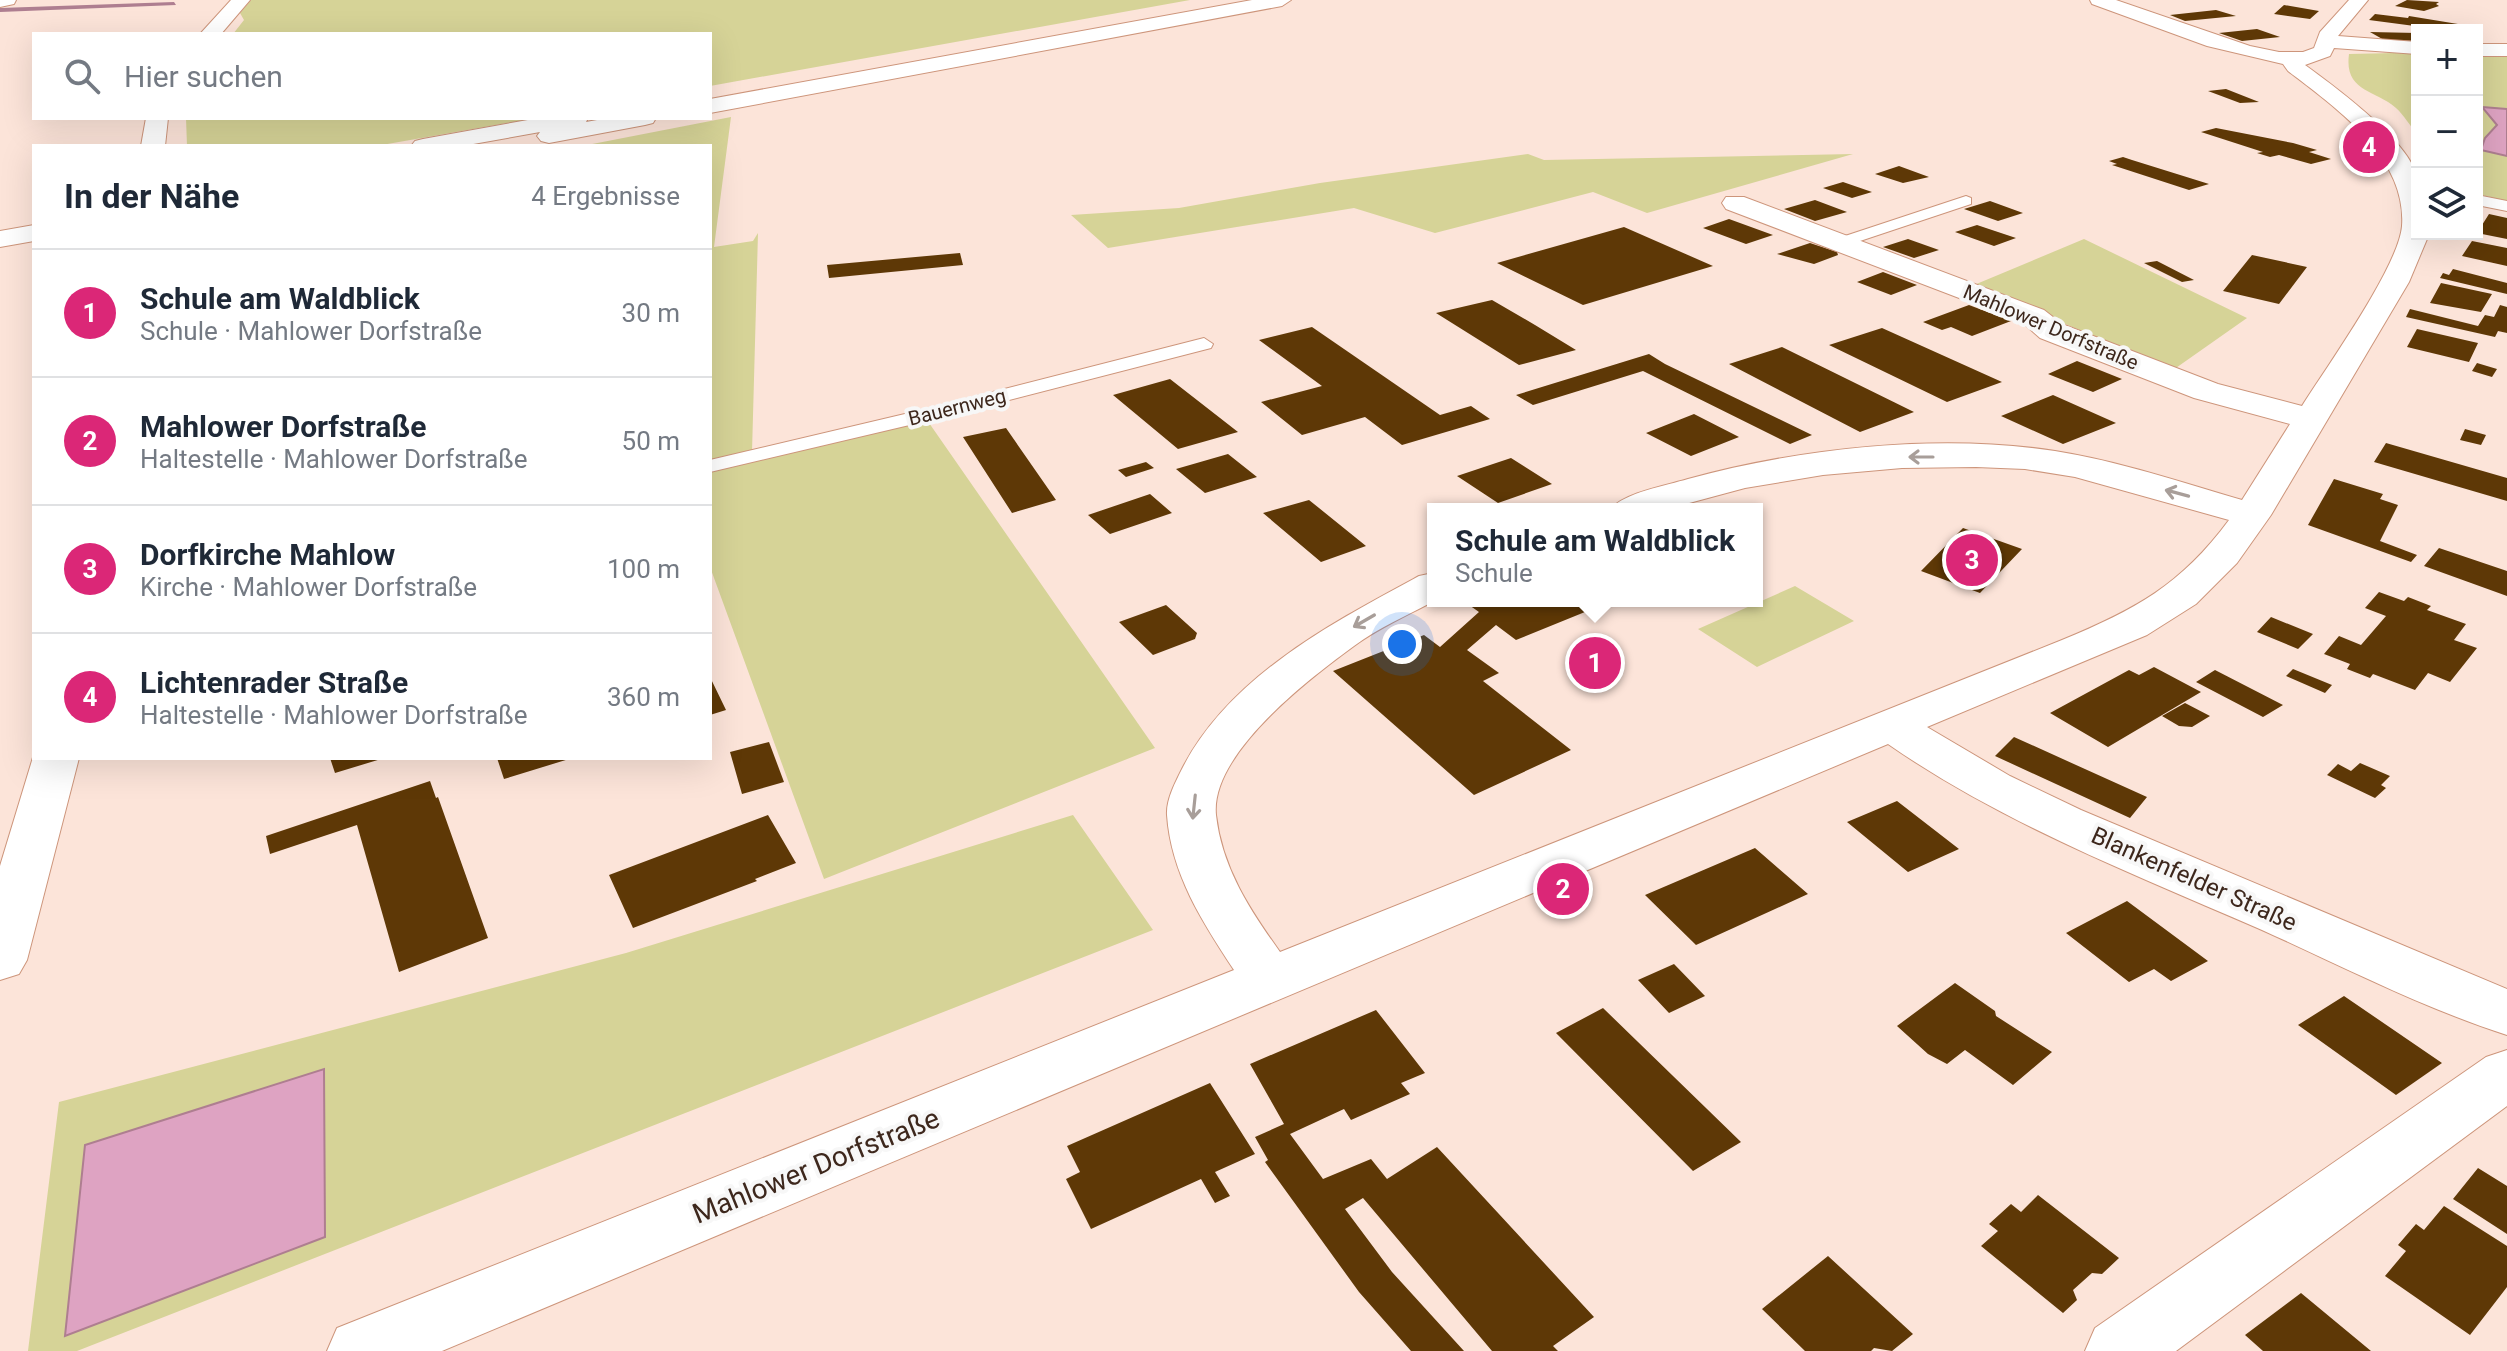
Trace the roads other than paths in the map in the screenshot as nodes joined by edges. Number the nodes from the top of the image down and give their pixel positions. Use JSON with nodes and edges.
{"nodes":[{"id":1,"x":7,"y":0,"type":"edge"},
{"id":2,"x":241,"y":0,"type":"edge"},
{"id":3,"x":1223,"y":0,"type":"edge"},
{"id":4,"x":1282,"y":0,"type":"edge"},
{"id":5,"x":2099,"y":0,"type":"edge"},
{"id":6,"x":2359,"y":0,"type":"edge"},
{"id":7,"x":0,"y":1,"type":"edge"},
{"id":8,"x":212,"y":32,"type":"edge"},
{"id":9,"x":2325,"y":41,"type":"junction"},
{"id":10,"x":2411,"y":48,"type":"edge"},
{"id":11,"x":2483,"y":50,"type":"edge"},
{"id":12,"x":2507,"y":50,"type":"edge"},
{"id":13,"x":2292,"y":61,"type":"junction"},
{"id":14,"x":712,"y":94,"type":"edge"},
{"id":15,"x":712,"y":106,"type":"edge"},
{"id":16,"x":157,"y":120,"type":"edge"},
{"id":17,"x":566,"y":120,"type":"edge"},
{"id":18,"x":634,"y":120,"type":"edge"},
{"id":19,"x":153,"y":144,"type":"edge"},
{"id":20,"x":434,"y":144,"type":"edge"},
{"id":21,"x":506,"y":144,"type":"edge"},
{"id":22,"x":2411,"y":182,"type":"edge"},
{"id":23,"x":1966,"y":201,"type":"dead end"},
{"id":24,"x":2483,"y":201,"type":"edge"},
{"id":25,"x":1735,"y":203,"type":"dead end"},
{"id":26,"x":2507,"y":206,"type":"edge"},
{"id":27,"x":32,"y":217,"type":"edge"},
{"id":28,"x":0,"y":223,"type":"edge"},
{"id":29,"x":32,"y":233,"type":"edge"},
{"id":30,"x":0,"y":239,"type":"edge"},
{"id":31,"x":2412,"y":240,"type":"edge"},
{"id":32,"x":1839,"y":243,"type":"junction"},
{"id":33,"x":1204,"y":344,"type":"dead end"},
{"id":34,"x":2311,"y":419,"type":"junction"},
{"id":35,"x":712,"y":466,"type":"edge"},
{"id":36,"x":1650,"y":503,"type":"edge"},
{"id":37,"x":2252,"y":515,"type":"junction"},
{"id":38,"x":1427,"y":588,"type":"edge"},
{"id":39,"x":1892,"y":725,"type":"junction"},
{"id":40,"x":54,"y":760,"type":"edge"},
{"id":41,"x":0,"y":960,"type":"edge"},
{"id":42,"x":1270,"y":981,"type":"junction"},
{"id":43,"x":2507,"y":1013,"type":"edge"},
{"id":44,"x":2507,"y":1074,"type":"edge"},
{"id":45,"x":362,"y":1351,"type":"edge"},
{"id":46,"x":2120,"y":1351,"type":"edge"}],
"edges":[{"from":1,"to":7,"type":"street"},
{"from":2,"to":8,"type":"street"},
{"from":3,"to":14,"type":"street"},
{"from":4,"to":15,"type":"street"},
{"from":5,"to":13,"type":"street"},
{"from":6,"to":9,"type":"street"},
{"from":9,"to":10,"type":"street"},
{"from":9,"to":13,"type":"street"},
{"from":11,"to":12,"type":"street"},
{"from":13,"to":22,"type":"street","name":"Mahlower Dorfstraße"},
{"from":16,"to":19,"type":"street"},
{"from":17,"to":20,"type":"street"},
{"from":18,"to":21,"type":"street"},
{"from":23,"to":32,"type":"lane"},
{"from":24,"to":26,"type":"lane"},
{"from":25,"to":32,"type":"street","name":"Mahlower Dorfstraße"},
{"from":27,"to":28,"type":"street"},
{"from":29,"to":30,"type":"street"},
{"from":31,"to":34,"type":"street","name":"Mahlower Dorfstraße"},
{"from":32,"to":34,"type":"street","name":"Mahlower Dorfstraße"},
{"from":33,"to":35,"type":"lane","name":"Bauernweg"},
{"from":34,"to":37,"type":"street","name":"Mahlower Dorfstraße"},
{"from":37,"to":36,"type":"street","one_way":true},
{"from":37,"to":39,"type":"street","name":"Mahlower Dorfstraße"},
{"from":38,"to":42,"type":"street","one_way":true},
{"from":39,"to":42,"type":"street","name":"Mahlower Dorfstraße"},
{"from":39,"to":43,"type":"street","name":"Blankenfelder Straße"},
{"from":40,"to":41,"type":"street"},
{"from":42,"to":45,"type":"street","name":"Mahlower Dorfstraße"},
{"from":44,"to":46,"type":"street"}]}
